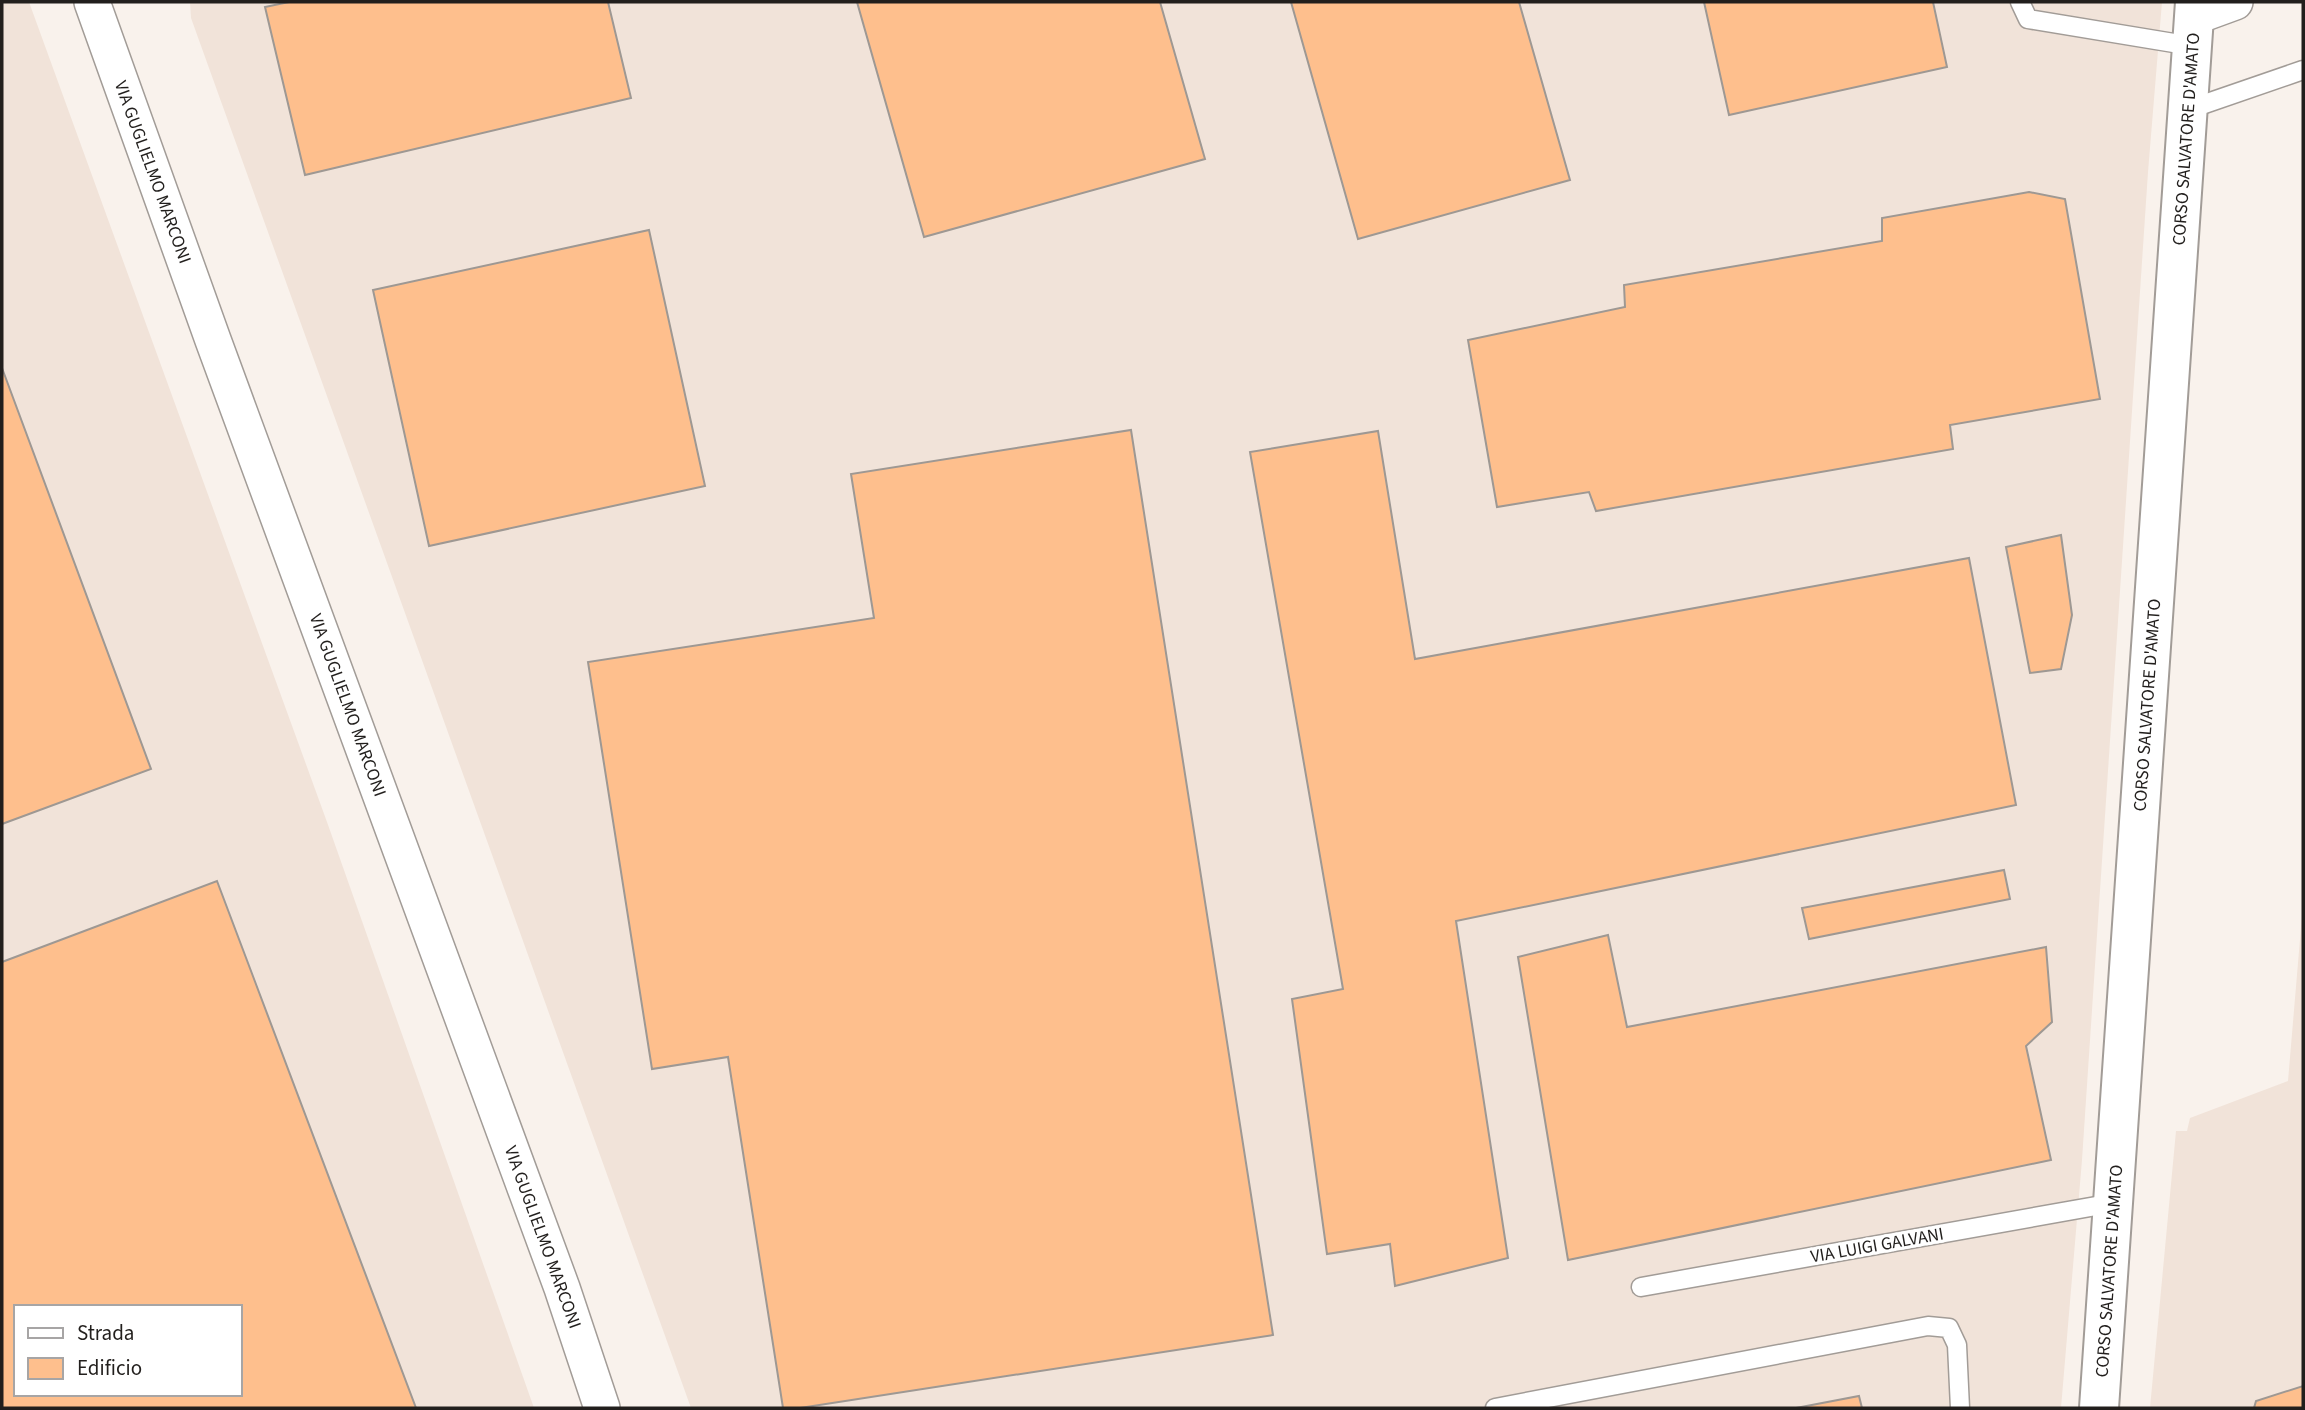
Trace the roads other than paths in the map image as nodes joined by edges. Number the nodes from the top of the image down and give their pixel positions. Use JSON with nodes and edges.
{"nodes":[{"id":1,"x":92,"y":2,"type":"edge"},
{"id":2,"x":2020,"y":2,"type":"edge"},
{"id":3,"x":2235,"y":2,"type":"edge"},
{"id":4,"x":2194,"y":22,"type":"edge"},
{"id":5,"x":2303,"y":69,"type":"edge"},
{"id":6,"x":2188,"y":110,"type":"junction"},
{"id":7,"x":2113,"y":1203,"type":"junction"},
{"id":8,"x":1641,"y":1287,"type":"dead end"},
{"id":9,"x":602,"y":1408,"type":"edge"},
{"id":10,"x":1495,"y":1408,"type":"edge"},
{"id":11,"x":1959,"y":1408,"type":"edge"},
{"id":12,"x":2099,"y":1408,"type":"edge"}],
"edges":[{"from":1,"to":9,"type":"street","name":"VIA GUGLIELMO MARCONI"},
{"from":2,"to":4,"type":"lane"},
{"from":3,"to":4,"type":"street"},
{"from":4,"to":6,"type":"street","name":"CORSO SALVATORE D'AMATO"},
{"from":5,"to":6,"type":"lane"},
{"from":6,"to":7,"type":"street","name":"CORSO SALVATORE D'AMATO"},
{"from":7,"to":8,"type":"lane","name":"VIA LUIGI GALVANI"},
{"from":7,"to":12,"type":"street","name":"CORSO SALVATORE D'AMATO"},
{"from":10,"to":11,"type":"lane"}]}
